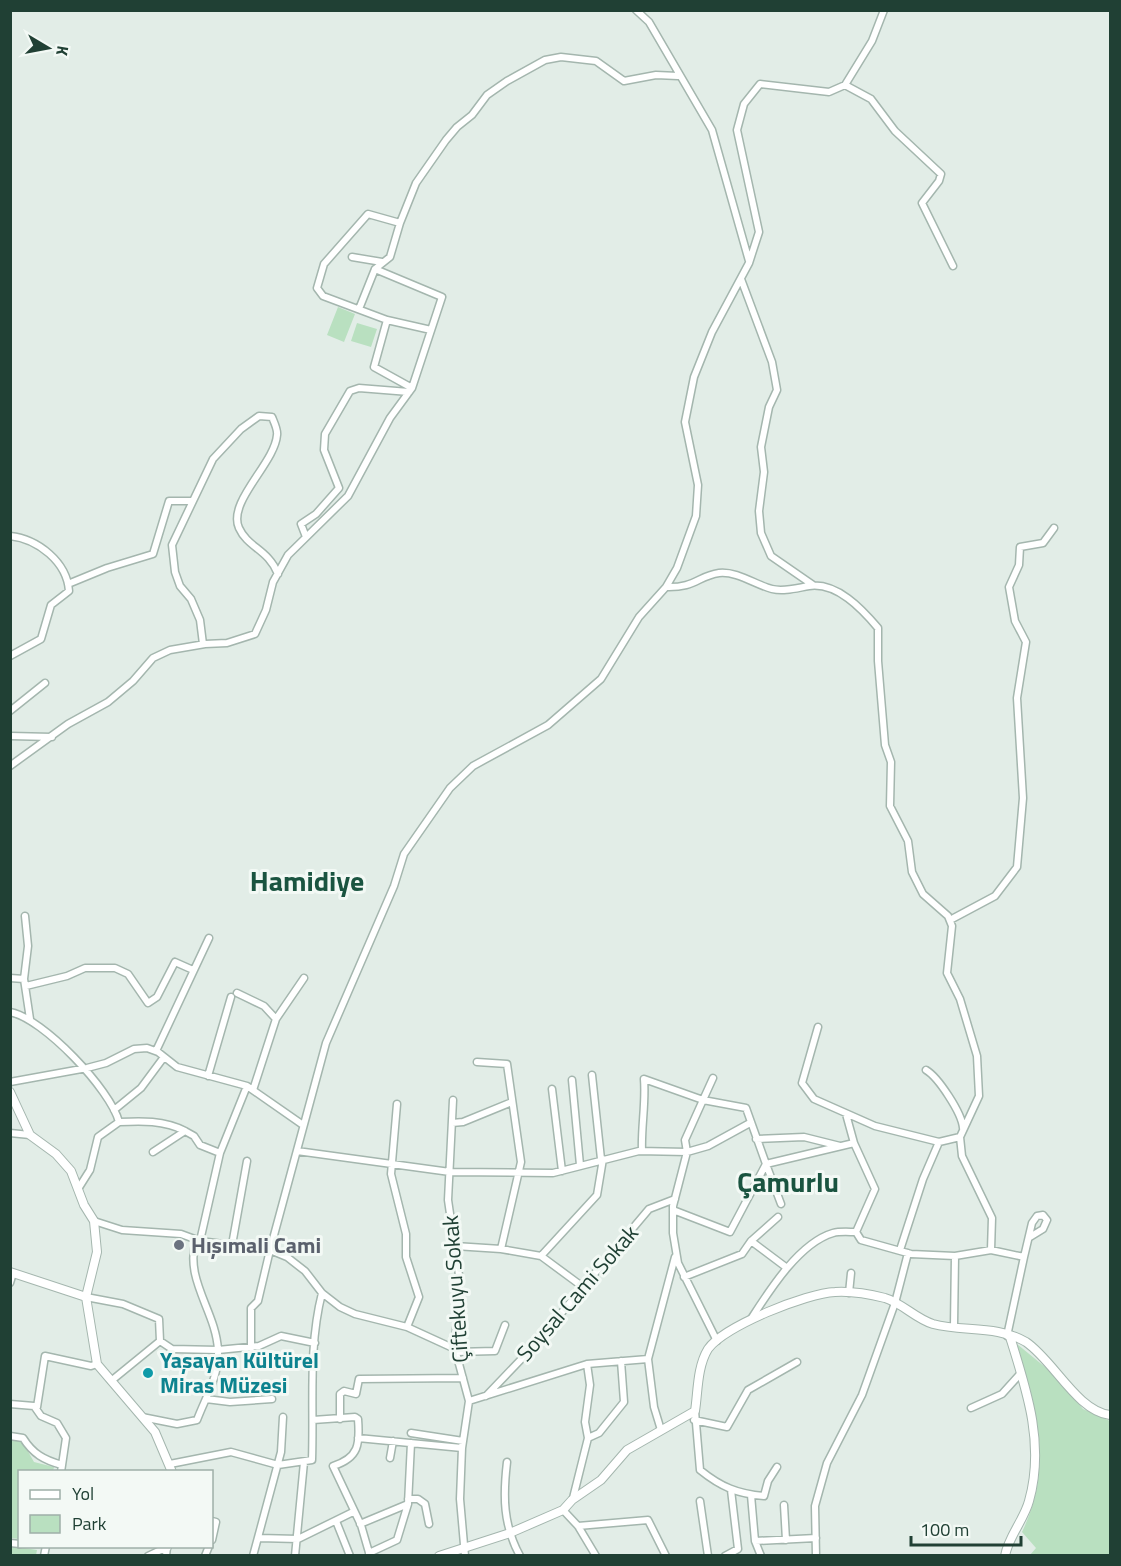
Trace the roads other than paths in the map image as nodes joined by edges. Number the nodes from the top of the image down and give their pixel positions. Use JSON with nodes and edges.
{"nodes":[{"id":1,"x":636,"y":10,"type":"edge"},
{"id":2,"x":646,"y":10,"type":"edge"},
{"id":3,"x":884,"y":10,"type":"edge"},
{"id":4,"x":649,"y":22,"type":"junction"},
{"id":5,"x":678,"y":76,"type":"junction"},
{"id":6,"x":845,"y":86,"type":"junction"},
{"id":7,"x":400,"y":223,"type":"junction"},
{"id":8,"x":352,"y":257,"type":"dead end"},
{"id":9,"x":382,"y":262,"type":"junction"},
{"id":10,"x":749,"y":263,"type":"junction"},
{"id":11,"x":952,"y":266,"type":"dead end"},
{"id":12,"x":375,"y":268,"type":"junction"},
{"id":13,"x":741,"y":279,"type":"junction"},
{"id":14,"x":359,"y":309,"type":"junction"},
{"id":15,"x":387,"y":320,"type":"junction"},
{"id":16,"x":431,"y":330,"type":"junction"},
{"id":17,"x":411,"y":390,"type":"junction"},
{"id":18,"x":191,"y":501,"type":"junction"},
{"id":19,"x":1054,"y":528,"type":"dead end"},
{"id":20,"x":10,"y":536,"type":"edge"},
{"id":21,"x":306,"y":537,"type":"junction"},
{"id":22,"x":278,"y":574,"type":"junction"},
{"id":23,"x":68,"y":584,"type":"junction"},
{"id":24,"x":813,"y":585,"type":"junction"},
{"id":25,"x":666,"y":587,"type":"junction"},
{"id":26,"x":203,"y":644,"type":"junction"},
{"id":27,"x":10,"y":656,"type":"edge"},
{"id":28,"x":45,"y":682,"type":"dead end"},
{"id":29,"x":10,"y":711,"type":"edge"},
{"id":30,"x":10,"y":736,"type":"edge"},
{"id":31,"x":51,"y":737,"type":"junction"},
{"id":32,"x":10,"y":766,"type":"edge"},
{"id":33,"x":25,"y":916,"type":"dead end"},
{"id":34,"x":950,"y":920,"type":"junction"},
{"id":35,"x":209,"y":938,"type":"dead end"},
{"id":36,"x":193,"y":970,"type":"junction"},
{"id":37,"x":10,"y":978,"type":"edge"},
{"id":38,"x":304,"y":978,"type":"dead end"},
{"id":39,"x":25,"y":983,"type":"junction"},
{"id":40,"x":10,"y":1012,"type":"edge"},
{"id":41,"x":30,"y":1019,"type":"junction"},
{"id":42,"x":276,"y":1019,"type":"junction"},
{"id":43,"x":819,"y":1027,"type":"dead end"},
{"id":44,"x":156,"y":1052,"type":"junction"},
{"id":45,"x":164,"y":1057,"type":"junction"},
{"id":46,"x":477,"y":1062,"type":"dead end"},
{"id":47,"x":84,"y":1069,"type":"junction"},
{"id":48,"x":926,"y":1070,"type":"dead end"},
{"id":49,"x":592,"y":1075,"type":"dead end"},
{"id":50,"x":208,"y":1076,"type":"junction"},
{"id":51,"x":713,"y":1078,"type":"dead end"},
{"id":52,"x":572,"y":1080,"type":"dead end"},
{"id":53,"x":10,"y":1082,"type":"edge"},
{"id":54,"x":250,"y":1088,"type":"junction"},
{"id":55,"x":552,"y":1089,"type":"dead end"},
{"id":56,"x":10,"y":1092,"type":"edge"},
{"id":57,"x":453,"y":1100,"type":"dead end"},
{"id":58,"x":703,"y":1100,"type":"junction"},
{"id":59,"x":512,"y":1102,"type":"junction"},
{"id":60,"x":397,"y":1104,"type":"dead end"},
{"id":61,"x":114,"y":1110,"type":"junction"},
{"id":62,"x":846,"y":1114,"type":"junction"},
{"id":63,"x":118,"y":1122,"type":"junction"},
{"id":64,"x":452,"y":1123,"type":"junction"},
{"id":65,"x":750,"y":1123,"type":"junction"},
{"id":66,"x":303,"y":1125,"type":"junction"},
{"id":67,"x":963,"y":1128,"type":"junction"},
{"id":68,"x":185,"y":1131,"type":"junction"},
{"id":69,"x":10,"y":1133,"type":"edge"},
{"id":70,"x":30,"y":1135,"type":"junction"},
{"id":71,"x":960,"y":1137,"type":"junction"},
{"id":72,"x":756,"y":1138,"type":"junction"},
{"id":73,"x":939,"y":1142,"type":"junction"},
{"id":74,"x":854,"y":1143,"type":"junction"},
{"id":75,"x":841,"y":1146,"type":"junction"},
{"id":76,"x":297,"y":1151,"type":"junction"},
{"id":77,"x":642,"y":1151,"type":"junction"},
{"id":78,"x":153,"y":1152,"type":"dead end"},
{"id":79,"x":687,"y":1152,"type":"junction"},
{"id":80,"x":220,"y":1153,"type":"junction"},
{"id":81,"x":602,"y":1159,"type":"junction"},
{"id":82,"x":247,"y":1161,"type":"dead end"},
{"id":83,"x":766,"y":1164,"type":"junction"},
{"id":84,"x":391,"y":1165,"type":"junction"},
{"id":85,"x":580,"y":1165,"type":"junction"},
{"id":86,"x":562,"y":1171,"type":"junction"},
{"id":87,"x":450,"y":1172,"type":"junction"},
{"id":88,"x":521,"y":1172,"type":"junction"},
{"id":89,"x":78,"y":1189,"type":"junction"},
{"id":90,"x":675,"y":1199,"type":"junction"},
{"id":91,"x":781,"y":1204,"type":"dead end"},
{"id":92,"x":673,"y":1210,"type":"junction"},
{"id":93,"x":778,"y":1217,"type":"dead end"},
{"id":94,"x":94,"y":1221,"type":"junction"},
{"id":95,"x":856,"y":1232,"type":"junction"},
{"id":96,"x":1030,"y":1237,"type":"dead end"},
{"id":97,"x":198,"y":1241,"type":"junction"},
{"id":98,"x":751,"y":1241,"type":"junction"},
{"id":99,"x":232,"y":1245,"type":"junction"},
{"id":100,"x":455,"y":1246,"type":"junction"},
{"id":101,"x":501,"y":1249,"type":"junction"},
{"id":102,"x":270,"y":1250,"type":"junction"},
{"id":103,"x":900,"y":1250,"type":"junction"},
{"id":104,"x":991,"y":1250,"type":"junction"},
{"id":105,"x":908,"y":1253,"type":"junction"},
{"id":106,"x":676,"y":1254,"type":"junction"},
{"id":107,"x":541,"y":1256,"type":"junction"},
{"id":108,"x":955,"y":1256,"type":"junction"},
{"id":109,"x":1024,"y":1257,"type":"junction"},
{"id":110,"x":787,"y":1268,"type":"junction"},
{"id":111,"x":12,"y":1272,"type":"edge"},
{"id":112,"x":851,"y":1273,"type":"dead end"},
{"id":113,"x":684,"y":1277,"type":"junction"},
{"id":114,"x":10,"y":1283,"type":"edge"},
{"id":115,"x":583,"y":1287,"type":"junction"},
{"id":116,"x":322,"y":1293,"type":"junction"},
{"id":117,"x":849,"y":1293,"type":"junction"},
{"id":118,"x":86,"y":1297,"type":"junction"},
{"id":119,"x":895,"y":1303,"type":"junction"},
{"id":120,"x":751,"y":1319,"type":"junction"},
{"id":121,"x":505,"y":1325,"type":"dead end"},
{"id":122,"x":954,"y":1326,"type":"junction"},
{"id":123,"x":407,"y":1327,"type":"junction"},
{"id":124,"x":1008,"y":1336,"type":"junction"},
{"id":125,"x":160,"y":1341,"type":"junction"},
{"id":126,"x":717,"y":1341,"type":"junction"},
{"id":127,"x":315,"y":1342,"type":"junction"},
{"id":128,"x":251,"y":1348,"type":"junction"},
{"id":129,"x":218,"y":1350,"type":"junction"},
{"id":130,"x":455,"y":1350,"type":"junction"},
{"id":131,"x":648,"y":1359,"type":"junction"},
{"id":132,"x":621,"y":1361,"type":"junction"},
{"id":133,"x":797,"y":1362,"type":"dead end"},
{"id":134,"x":97,"y":1364,"type":"junction"},
{"id":135,"x":586,"y":1364,"type":"junction"},
{"id":136,"x":1021,"y":1373,"type":"junction"},
{"id":137,"x":463,"y":1378,"type":"junction"},
{"id":138,"x":111,"y":1381,"type":"junction"},
{"id":139,"x":486,"y":1396,"type":"junction"},
{"id":140,"x":206,"y":1399,"type":"junction"},
{"id":141,"x":272,"y":1399,"type":"dead end"},
{"id":142,"x":469,"y":1401,"type":"junction"},
{"id":143,"x":10,"y":1404,"type":"edge"},
{"id":144,"x":37,"y":1407,"type":"junction"},
{"id":145,"x":971,"y":1408,"type":"dead end"},
{"id":146,"x":1110,"y":1415,"type":"edge"},
{"id":147,"x":694,"y":1416,"type":"junction"},
{"id":148,"x":141,"y":1417,"type":"junction"},
{"id":149,"x":283,"y":1417,"type":"dead end"},
{"id":150,"x":340,"y":1419,"type":"junction"},
{"id":151,"x":313,"y":1420,"type":"junction"},
{"id":152,"x":661,"y":1430,"type":"junction"},
{"id":153,"x":411,"y":1432,"type":"dead end"},
{"id":154,"x":10,"y":1436,"type":"edge"},
{"id":155,"x":358,"y":1438,"type":"junction"},
{"id":156,"x":588,"y":1438,"type":"junction"},
{"id":157,"x":393,"y":1441,"type":"junction"},
{"id":158,"x":411,"y":1443,"type":"junction"},
{"id":159,"x":462,"y":1444,"type":"junction"},
{"id":160,"x":578,"y":1455,"type":"dead end"},
{"id":161,"x":390,"y":1458,"type":"dead end"},
{"id":162,"x":304,"y":1462,"type":"junction"},
{"id":163,"x":507,"y":1462,"type":"dead end"},
{"id":164,"x":278,"y":1465,"type":"junction"},
{"id":165,"x":582,"y":1466,"type":"junction"},
{"id":166,"x":777,"y":1467,"type":"dead end"},
{"id":167,"x":61,"y":1468,"type":"edge"},
{"id":168,"x":171,"y":1468,"type":"edge"},
{"id":169,"x":731,"y":1490,"type":"junction"},
{"id":170,"x":751,"y":1495,"type":"junction"},
{"id":171,"x":572,"y":1500,"type":"junction"},
{"id":172,"x":700,"y":1501,"type":"dead end"},
{"id":173,"x":408,"y":1502,"type":"junction"},
{"id":174,"x":784,"y":1505,"type":"dead end"},
{"id":175,"x":563,"y":1510,"type":"junction"},
{"id":176,"x":353,"y":1512,"type":"junction"},
{"id":177,"x":336,"y":1521,"type":"junction"},
{"id":178,"x":360,"y":1524,"type":"junction"},
{"id":179,"x":429,"y":1524,"type":"dead end"},
{"id":180,"x":578,"y":1526,"type":"junction"},
{"id":181,"x":510,"y":1533,"type":"junction"},
{"id":182,"x":259,"y":1538,"type":"junction"},
{"id":183,"x":298,"y":1539,"type":"junction"},
{"id":184,"x":816,"y":1539,"type":"junction"},
{"id":185,"x":786,"y":1540,"type":"junction"},
{"id":186,"x":755,"y":1541,"type":"junction"},
{"id":187,"x":165,"y":1548,"type":"edge"},
{"id":188,"x":465,"y":1552,"type":"edge"},
{"id":189,"x":370,"y":1554,"type":"edge"},
{"id":190,"x":148,"y":1556,"type":"edge"},
{"id":191,"x":253,"y":1556,"type":"edge"},
{"id":192,"x":295,"y":1556,"type":"edge"},
{"id":193,"x":350,"y":1556,"type":"edge"},
{"id":194,"x":439,"y":1556,"type":"edge"},
{"id":195,"x":520,"y":1556,"type":"edge"},
{"id":196,"x":596,"y":1556,"type":"edge"},
{"id":197,"x":666,"y":1556,"type":"edge"},
{"id":198,"x":708,"y":1556,"type":"edge"},
{"id":199,"x":725,"y":1556,"type":"edge"},
{"id":200,"x":761,"y":1556,"type":"edge"},
{"id":201,"x":816,"y":1556,"type":"edge"},
{"id":202,"x":1005,"y":1556,"type":"edge"}],
"edges":[{"from":1,"to":4,"type":"street"},
{"from":2,"to":4,"type":"street"},
{"from":3,"to":6,"type":"street"},
{"from":4,"to":5,"type":"street"},
{"from":5,"to":7,"type":"street"},
{"from":5,"to":10,"type":"street"},
{"from":6,"to":10,"type":"street"},
{"from":6,"to":11,"type":"street"},
{"from":7,"to":9,"type":"street"},
{"from":7,"to":14,"type":"street"},
{"from":8,"to":9,"type":"street"},
{"from":9,"to":12,"type":"street"},
{"from":10,"to":13,"type":"street"},
{"from":12,"to":14,"type":"street"},
{"from":12,"to":16,"type":"street"},
{"from":13,"to":24,"type":"street"},
{"from":13,"to":25,"type":"street"},
{"from":14,"to":15,"type":"street"},
{"from":15,"to":16,"type":"street"},
{"from":15,"to":17,"type":"street"},
{"from":16,"to":17,"type":"street"},
{"from":17,"to":21,"type":"street"},
{"from":17,"to":21,"type":"street"},
{"from":18,"to":22,"type":"street"},
{"from":18,"to":23,"type":"street"},
{"from":18,"to":26,"type":"street"},
{"from":19,"to":34,"type":"street"},
{"from":20,"to":23,"type":"street"},
{"from":21,"to":22,"type":"street"},
{"from":22,"to":26,"type":"street"},
{"from":23,"to":27,"type":"street"},
{"from":24,"to":25,"type":"street"},
{"from":24,"to":34,"type":"street"},
{"from":25,"to":66,"type":"street"},
{"from":26,"to":31,"type":"street"},
{"from":28,"to":29,"type":"street"},
{"from":30,"to":31,"type":"street"},
{"from":31,"to":32,"type":"street"},
{"from":33,"to":39,"type":"street"},
{"from":34,"to":67,"type":"street"},
{"from":35,"to":36,"type":"street"},
{"from":36,"to":39,"type":"street"},
{"from":36,"to":44,"type":"street"},
{"from":37,"to":39,"type":"street"},
{"from":38,"to":42,"type":"street"},
{"from":39,"to":41,"type":"street"},
{"from":40,"to":41,"type":"street"},
{"from":41,"to":47,"type":"street"},
{"from":42,"to":50,"type":"street"},
{"from":42,"to":54,"type":"street"},
{"from":43,"to":62,"type":"street"},
{"from":44,"to":45,"type":"street"},
{"from":44,"to":47,"type":"street"},
{"from":45,"to":50,"type":"street"},
{"from":45,"to":61,"type":"street"},
{"from":46,"to":59,"type":"street"},
{"from":47,"to":53,"type":"street"},
{"from":47,"to":61,"type":"street"},
{"from":48,"to":67,"type":"street"},
{"from":49,"to":81,"type":"street"},
{"from":50,"to":54,"type":"street"},
{"from":51,"to":58,"type":"street"},
{"from":52,"to":85,"type":"street"},
{"from":54,"to":66,"type":"street"},
{"from":54,"to":80,"type":"street"},
{"from":55,"to":86,"type":"street"},
{"from":56,"to":70,"type":"street"},
{"from":57,"to":64,"type":"street","name":"Çiftekuyu Sokak"},
{"from":58,"to":65,"type":"street"},
{"from":58,"to":77,"type":"street"},
{"from":58,"to":79,"type":"street"},
{"from":59,"to":64,"type":"street"},
{"from":59,"to":88,"type":"street"},
{"from":60,"to":84,"type":"street"},
{"from":61,"to":63,"type":"street"},
{"from":62,"to":73,"type":"street"},
{"from":62,"to":74,"type":"street"},
{"from":63,"to":68,"type":"street"},
{"from":63,"to":89,"type":"street"},
{"from":64,"to":87,"type":"street","name":"Çiftekuyu Sokak"},
{"from":65,"to":72,"type":"street"},
{"from":65,"to":79,"type":"street"},
{"from":66,"to":76,"type":"street"},
{"from":67,"to":71,"type":"street"},
{"from":68,"to":78,"type":"street"},
{"from":68,"to":80,"type":"street"},
{"from":69,"to":70,"type":"street"},
{"from":70,"to":89,"type":"street"},
{"from":71,"to":73,"type":"street"},
{"from":71,"to":104,"type":"street"},
{"from":72,"to":75,"type":"street"},
{"from":72,"to":83,"type":"street"},
{"from":73,"to":103,"type":"street"},
{"from":74,"to":75,"type":"street"},
{"from":74,"to":95,"type":"street"},
{"from":75,"to":83,"type":"street"},
{"from":76,"to":84,"type":"street"},
{"from":76,"to":102,"type":"street"},
{"from":77,"to":79,"type":"street"},
{"from":77,"to":81,"type":"street"},
{"from":79,"to":90,"type":"street"},
{"from":80,"to":97,"type":"street"},
{"from":81,"to":85,"type":"street"},
{"from":81,"to":107,"type":"street"},
{"from":82,"to":99,"type":"street"},
{"from":83,"to":91,"type":"street"},
{"from":83,"to":92,"type":"street"},
{"from":84,"to":87,"type":"street"},
{"from":84,"to":123,"type":"street"},
{"from":85,"to":86,"type":"street"},
{"from":86,"to":88,"type":"street"},
{"from":87,"to":88,"type":"street"},
{"from":87,"to":100,"type":"street","name":"Çiftekuyu Sokak"},
{"from":88,"to":101,"type":"street"},
{"from":89,"to":94,"type":"street"},
{"from":90,"to":92,"type":"street"},
{"from":90,"to":115,"type":"street","name":"Soysal Cami Sokak"},
{"from":92,"to":106,"type":"street"},
{"from":93,"to":98,"type":"street"},
{"from":94,"to":97,"type":"street"},
{"from":94,"to":118,"type":"street"},
{"from":95,"to":103,"type":"street"},
{"from":95,"to":110,"type":"street"},
{"from":96,"to":109,"type":"street"},
{"from":97,"to":99,"type":"street"},
{"from":97,"to":129,"type":"street"},
{"from":98,"to":110,"type":"street"},
{"from":98,"to":113,"type":"street"},
{"from":99,"to":102,"type":"street"},
{"from":100,"to":101,"type":"street"},
{"from":100,"to":130,"type":"street","name":"Çiftekuyu Sokak"},
{"from":101,"to":107,"type":"street"},
{"from":102,"to":116,"type":"street"},
{"from":102,"to":128,"type":"street"},
{"from":103,"to":105,"type":"street"},
{"from":104,"to":108,"type":"street"},
{"from":104,"to":109,"type":"street"},
{"from":105,"to":108,"type":"street"},
{"from":105,"to":119,"type":"street"},
{"from":106,"to":113,"type":"street"},
{"from":106,"to":131,"type":"street"},
{"from":107,"to":115,"type":"street"},
{"from":108,"to":122,"type":"street"},
{"from":109,"to":124,"type":"street"},
{"from":110,"to":120,"type":"street"},
{"from":111,"to":114,"type":"street"},
{"from":111,"to":118,"type":"street"},
{"from":112,"to":117,"type":"street"},
{"from":113,"to":126,"type":"street"},
{"from":115,"to":139,"type":"street","name":"Soysal Cami Sokak"},
{"from":116,"to":123,"type":"street"},
{"from":116,"to":127,"type":"street"},
{"from":117,"to":119,"type":"street"},
{"from":117,"to":120,"type":"street"},
{"from":118,"to":125,"type":"street"},
{"from":118,"to":134,"type":"street"},
{"from":119,"to":122,"type":"street"},
{"from":119,"to":184,"type":"street"},
{"from":120,"to":126,"type":"street"},
{"from":121,"to":130,"type":"street"},
{"from":122,"to":124,"type":"street"},
{"from":123,"to":130,"type":"street"},
{"from":124,"to":136,"type":"street"},
{"from":124,"to":146,"type":"street"},
{"from":125,"to":129,"type":"street"},
{"from":125,"to":138,"type":"street"},
{"from":126,"to":147,"type":"street"},
{"from":127,"to":128,"type":"street"},
{"from":127,"to":151,"type":"street"},
{"from":128,"to":129,"type":"street"},
{"from":129,"to":140,"type":"street"},
{"from":130,"to":137,"type":"street","name":"Çiftekuyu Sokak"},
{"from":131,"to":132,"type":"street"},
{"from":131,"to":152,"type":"street"},
{"from":132,"to":135,"type":"street"},
{"from":132,"to":156,"type":"street"},
{"from":133,"to":147,"type":"street"},
{"from":134,"to":138,"type":"street"},
{"from":134,"to":144,"type":"street"},
{"from":135,"to":139,"type":"street"},
{"from":135,"to":156,"type":"street"},
{"from":136,"to":145,"type":"street"},
{"from":136,"to":202,"type":"street"},
{"from":137,"to":142,"type":"street","name":"Çiftekuyu Sokak"},
{"from":137,"to":150,"type":"street"},
{"from":138,"to":148,"type":"street"},
{"from":139,"to":142,"type":"street"},
{"from":140,"to":141,"type":"street"},
{"from":140,"to":148,"type":"street"},
{"from":142,"to":159,"type":"street","name":"Çiftekuyu Sokak"},
{"from":143,"to":144,"type":"street"},
{"from":144,"to":167,"type":"street"},
{"from":147,"to":152,"type":"street"},
{"from":147,"to":169,"type":"street"},
{"from":148,"to":168,"type":"street"},
{"from":149,"to":164,"type":"street"},
{"from":150,"to":151,"type":"street"},
{"from":150,"to":155,"type":"street"},
{"from":151,"to":162,"type":"street"},
{"from":152,"to":171,"type":"street"},
{"from":153,"to":159,"type":"street"},
{"from":154,"to":167,"type":"street"},
{"from":155,"to":157,"type":"street"},
{"from":155,"to":176,"type":"street"},
{"from":156,"to":165,"type":"street"},
{"from":157,"to":158,"type":"street"},
{"from":157,"to":161,"type":"street"},
{"from":158,"to":159,"type":"street"},
{"from":158,"to":173,"type":"street"},
{"from":159,"to":188,"type":"street","name":"Çiftekuyu Sokak"},
{"from":160,"to":165,"type":"street"},
{"from":162,"to":164,"type":"street"},
{"from":162,"to":183,"type":"street"},
{"from":163,"to":181,"type":"street"},
{"from":164,"to":168,"type":"street"},
{"from":164,"to":182,"type":"street"},
{"from":165,"to":171,"type":"street"},
{"from":166,"to":170,"type":"street"},
{"from":169,"to":170,"type":"street"},
{"from":169,"to":199,"type":"street"},
{"from":170,"to":186,"type":"street"},
{"from":171,"to":175,"type":"street"},
{"from":172,"to":198,"type":"street"},
{"from":173,"to":178,"type":"street"},
{"from":173,"to":179,"type":"street"},
{"from":173,"to":189,"type":"street"},
{"from":174,"to":185,"type":"street"},
{"from":175,"to":180,"type":"street"},
{"from":175,"to":181,"type":"street"},
{"from":176,"to":177,"type":"street"},
{"from":176,"to":178,"type":"street"},
{"from":177,"to":183,"type":"street"},
{"from":177,"to":193,"type":"street"},
{"from":178,"to":189,"type":"street"},
{"from":180,"to":196,"type":"street"},
{"from":180,"to":197,"type":"street"},
{"from":181,"to":188,"type":"street"},
{"from":181,"to":195,"type":"street"},
{"from":182,"to":183,"type":"street"},
{"from":182,"to":191,"type":"street"},
{"from":183,"to":192,"type":"street"},
{"from":184,"to":185,"type":"street"},
{"from":184,"to":201,"type":"street"},
{"from":185,"to":186,"type":"street"},
{"from":186,"to":200,"type":"street"},
{"from":187,"to":190,"type":"street"},
{"from":188,"to":194,"type":"street"}]}
